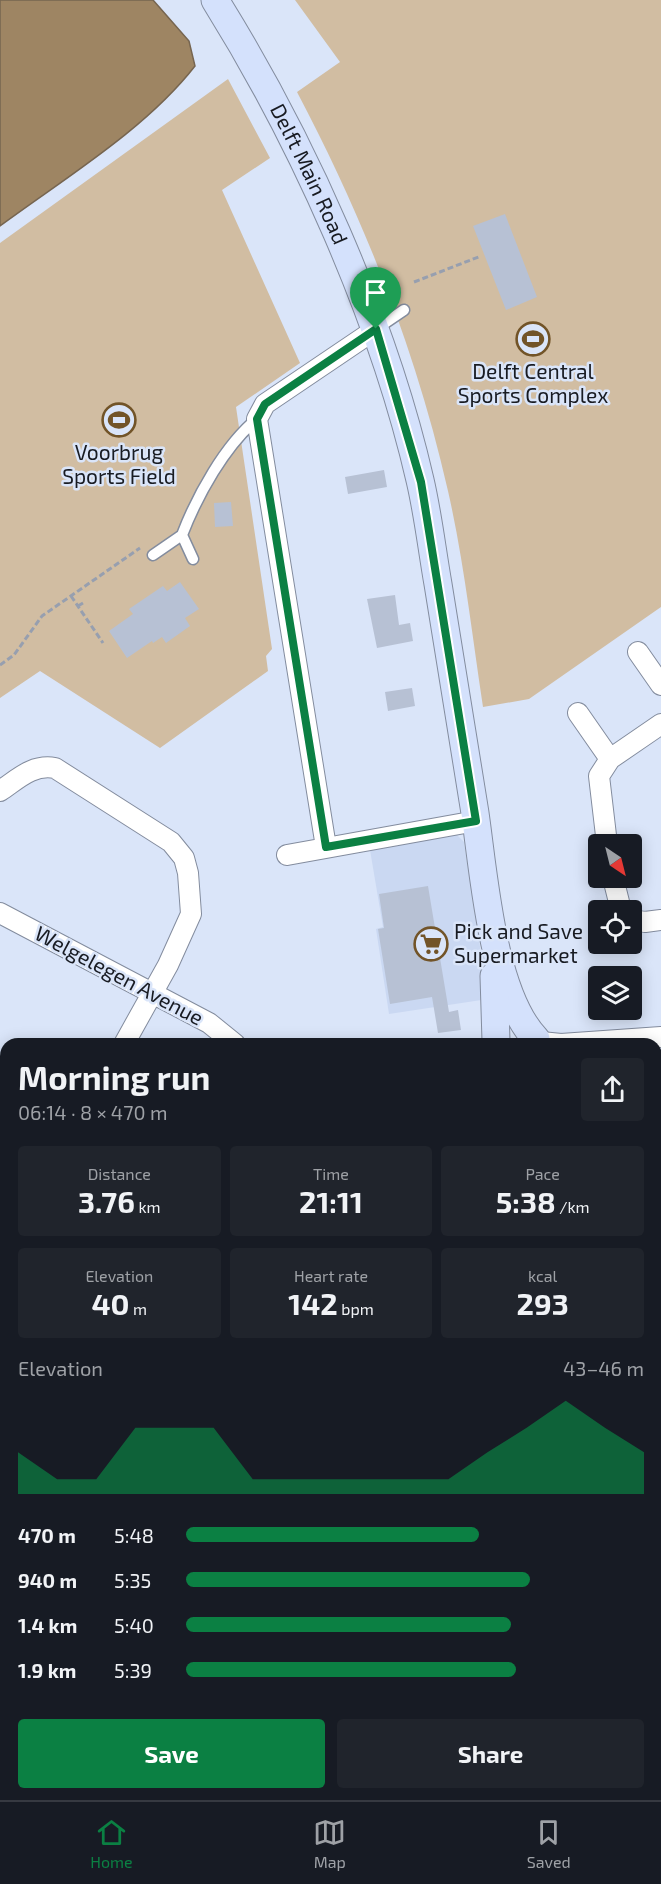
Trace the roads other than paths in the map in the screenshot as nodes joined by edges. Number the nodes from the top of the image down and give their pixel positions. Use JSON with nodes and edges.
{"nodes":[{"id":1,"x":215,"y":0,"type":"edge"},
{"id":2,"x":404,"y":310,"type":"dead end"},
{"id":3,"x":376,"y":329,"type":"junction"},
{"id":4,"x":257,"y":419,"type":"junction"},
{"id":5,"x":182,"y":535,"type":"junction"},
{"id":6,"x":155,"y":554,"type":"road end"},
{"id":7,"x":193,"y":559,"type":"dead end"},
{"id":8,"x":638,"y":652,"type":"dead end"},
{"id":9,"x":661,"y":685,"type":"edge"},
{"id":10,"x":578,"y":713,"type":"dead end"},
{"id":11,"x":661,"y":724,"type":"edge"},
{"id":12,"x":610,"y":759,"type":"junction"},
{"id":13,"x":0,"y":791,"type":"edge"},
{"id":14,"x":476,"y":821,"type":"junction"},
{"id":15,"x":605,"y":834,"type":"edge"},
{"id":16,"x":326,"y":847,"type":"junction"},
{"id":17,"x":287,"y":855,"type":"dead end"},
{"id":18,"x":0,"y":913,"type":"edge"},
{"id":19,"x":661,"y":920,"type":"edge"},
{"id":20,"x":491,"y":921,"type":"junction"},
{"id":21,"x":642,"y":922,"type":"edge"},
{"id":22,"x":152,"y":992,"type":"junction"},
{"id":23,"x":127,"y":1038,"type":"edge"},
{"id":24,"x":228,"y":1038,"type":"edge"},
{"id":25,"x":495,"y":1038,"type":"edge"},
{"id":26,"x":504,"y":1038,"type":"edge"},
{"id":27,"x":526,"y":1038,"type":"edge"},
{"id":28,"x":537,"y":1038,"type":"edge"}],
"edges":[{"from":1,"to":3,"type":"street","name":"Delft Main Road"},
{"from":2,"to":3,"type":"lane"},
{"from":3,"to":4,"type":"street"},
{"from":3,"to":14,"type":"street","name":"Delft Main Road"},
{"from":4,"to":5,"type":"lane"},
{"from":4,"to":16,"type":"street"},
{"from":5,"to":6,"type":"lane"},
{"from":5,"to":7,"type":"lane"},
{"from":8,"to":9,"type":"street"},
{"from":10,"to":12,"type":"street"},
{"from":11,"to":12,"type":"street"},
{"from":12,"to":15,"type":"street"},
{"from":13,"to":22,"type":"street"},
{"from":14,"to":16,"type":"street"},
{"from":14,"to":20,"type":"street","name":"Delft Main Road"},
{"from":16,"to":17,"type":"street"},
{"from":18,"to":22,"type":"street","name":"Welgelegen Avenue"},
{"from":19,"to":21,"type":"street"},
{"from":20,"to":25,"type":"street","name":"Delft Main Road"},
{"from":20,"to":28,"type":"street","name":"Delft Main Road"},
{"from":22,"to":23,"type":"street"},
{"from":22,"to":24,"type":"street","name":"Welgelegen Avenue"},
{"from":26,"to":27,"type":"street"}]}
